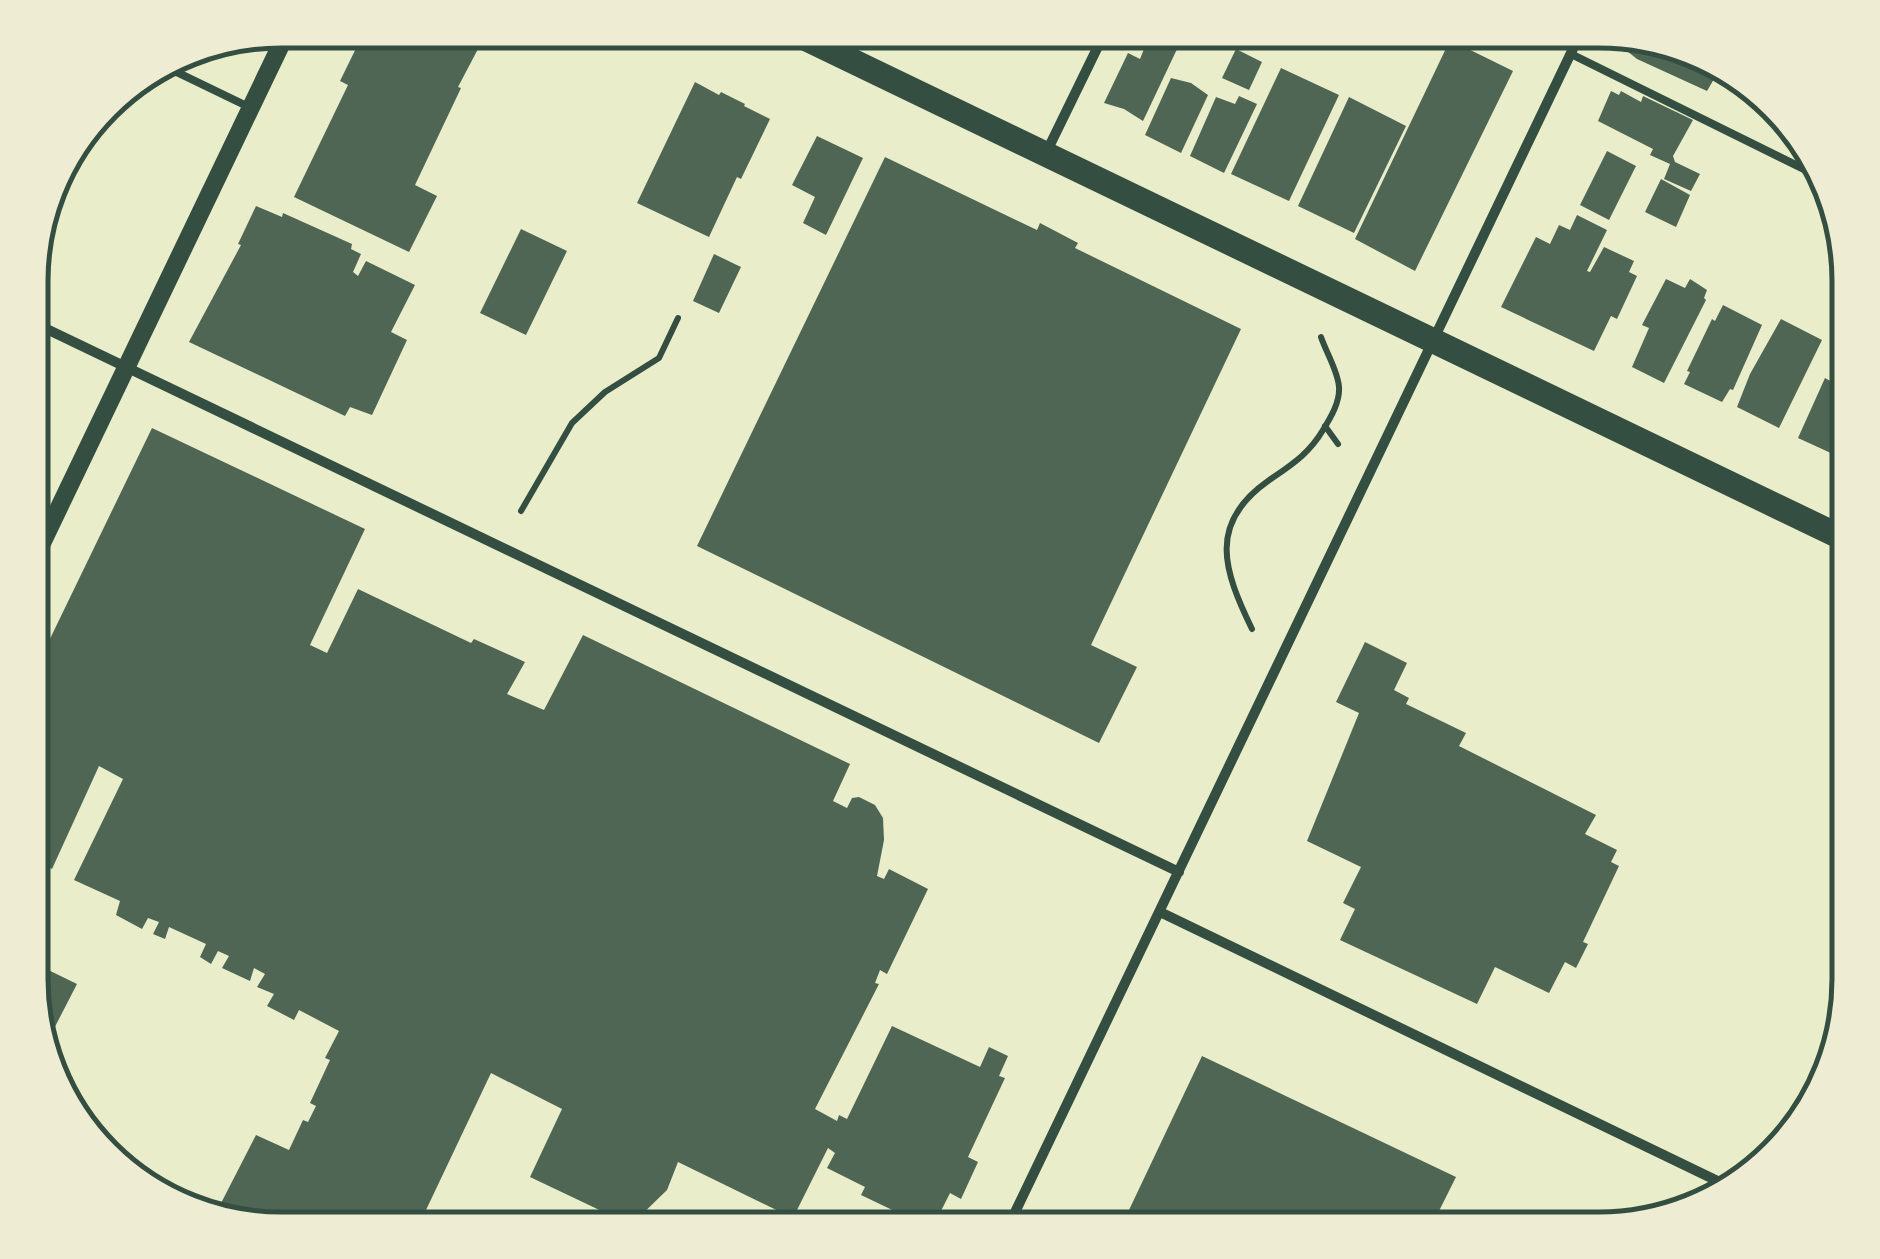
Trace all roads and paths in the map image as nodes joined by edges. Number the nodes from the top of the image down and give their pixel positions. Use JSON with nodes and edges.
{"nodes":[{"id":1,"x":279,"y":48,"type":"edge"},
{"id":2,"x":825,"y":48,"type":"edge"},
{"id":3,"x":1097,"y":48,"type":"edge"},
{"id":4,"x":1574,"y":48,"type":"edge"},
{"id":5,"x":1571,"y":54,"type":"junction"},
{"id":6,"x":177,"y":72,"type":"edge"},
{"id":7,"x":251,"y":108,"type":"junction"},
{"id":8,"x":1046,"y":154,"type":"junction"},
{"id":9,"x":1804,"y":169,"type":"edge"},
{"id":10,"x":678,"y":318,"type":"dead end"},
{"id":11,"x":48,"y":330,"type":"edge"},
{"id":12,"x":1321,"y":337,"type":"dead end"},
{"id":13,"x":1434,"y":341,"type":"junction"},
{"id":14,"x":127,"y":367,"type":"junction"},
{"id":15,"x":1325,"y":426,"type":"junction"},
{"id":16,"x":1338,"y":444,"type":"dead end"},
{"id":17,"x":521,"y":510,"type":"dead end"},
{"id":18,"x":48,"y":531,"type":"edge"},
{"id":19,"x":1832,"y":533,"type":"edge"},
{"id":20,"x":1252,"y":628,"type":"dead end"},
{"id":21,"x":1178,"y":872,"type":"junction"},
{"id":22,"x":1160,"y":912,"type":"junction"},
{"id":23,"x":1716,"y":1180,"type":"edge"},
{"id":24,"x":1015,"y":1211,"type":"edge"}],
"edges":[{"from":1,"to":7,"type":"street"},
{"from":2,"to":8,"type":"main road"},
{"from":3,"to":8,"type":"street"},
{"from":4,"to":5,"type":"street"},
{"from":5,"to":9,"type":"lane"},
{"from":5,"to":13,"type":"street"},
{"from":6,"to":7,"type":"lane"},
{"from":7,"to":14,"type":"street"},
{"from":8,"to":13,"type":"main road"},
{"from":10,"to":17,"type":"path"},
{"from":11,"to":14,"type":"street"},
{"from":12,"to":15,"type":"path"},
{"from":13,"to":19,"type":"main road"},
{"from":13,"to":21,"type":"street"},
{"from":14,"to":18,"type":"street"},
{"from":14,"to":21,"type":"street"},
{"from":15,"to":16,"type":"path"},
{"from":15,"to":20,"type":"path"},
{"from":21,"to":22,"type":"street"},
{"from":22,"to":23,"type":"street"},
{"from":22,"to":24,"type":"street"}]}
